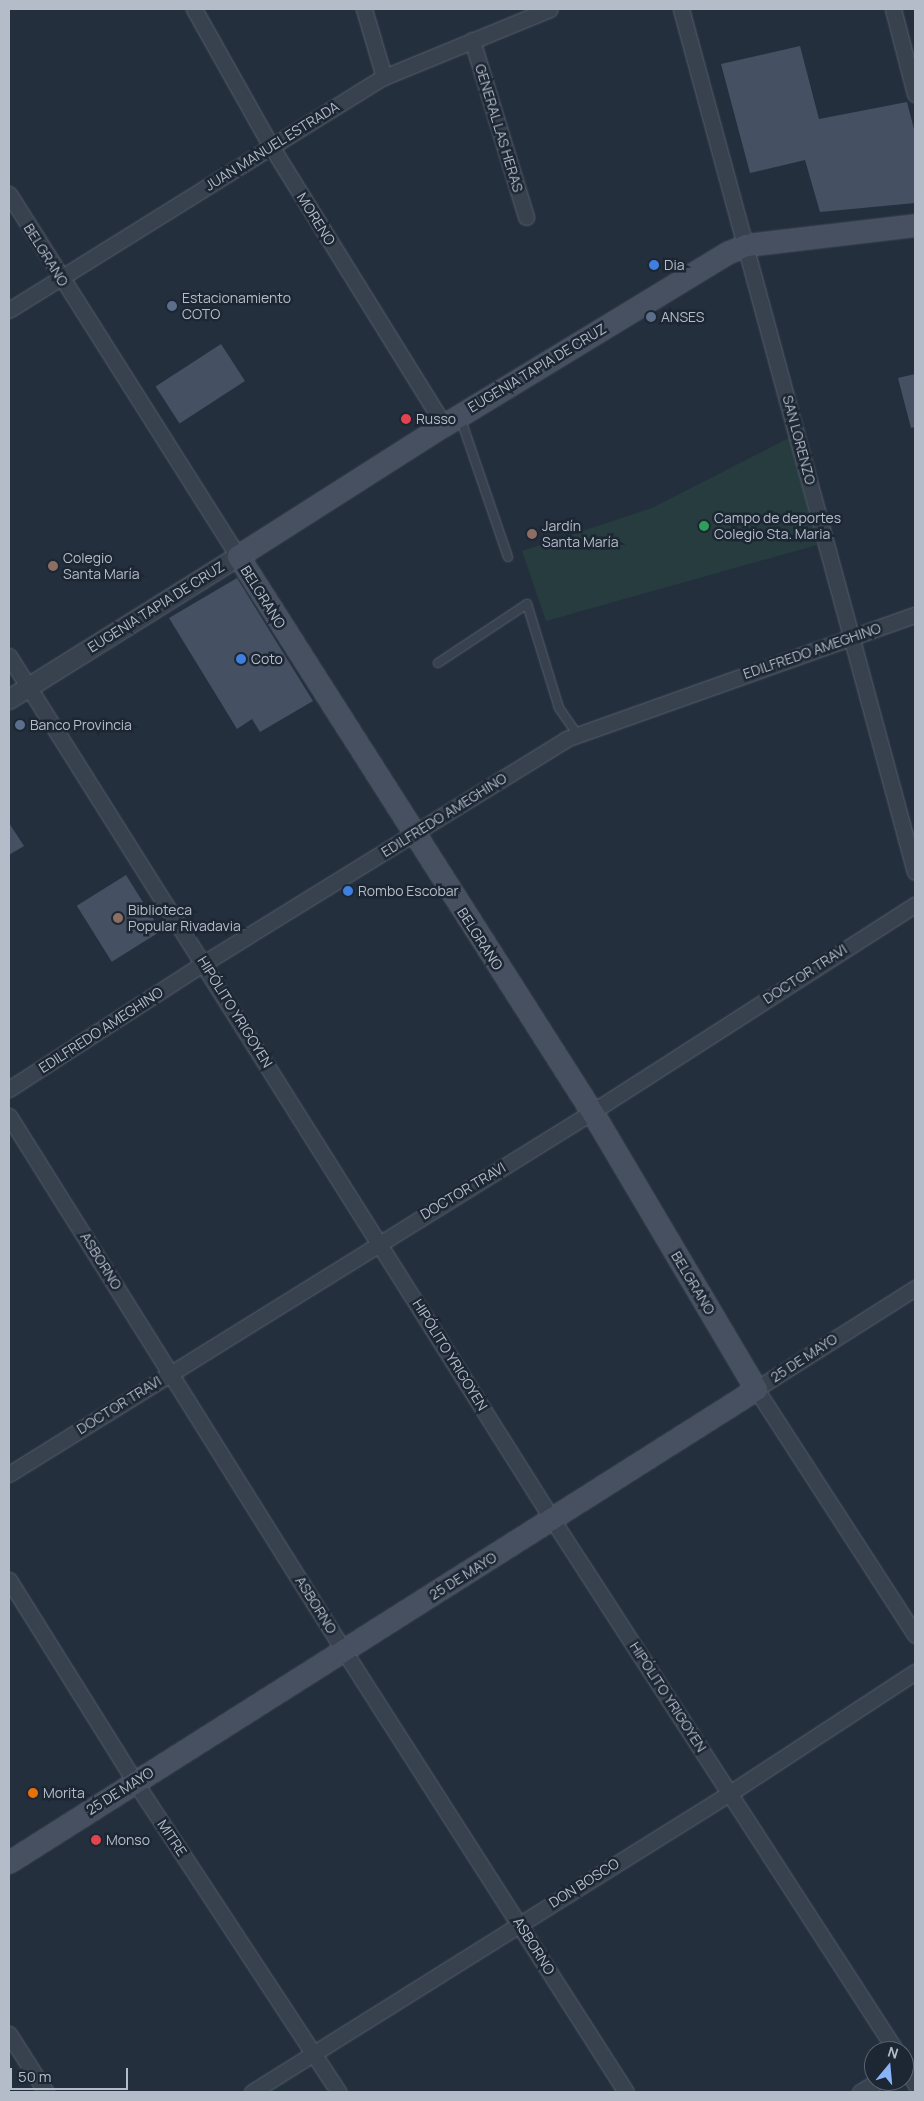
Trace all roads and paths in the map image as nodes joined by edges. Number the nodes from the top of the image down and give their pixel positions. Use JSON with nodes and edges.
{"nodes":[{"id":1,"x":194,"y":9,"type":"edge"},
{"id":2,"x":364,"y":9,"type":"edge"},
{"id":3,"x":550,"y":9,"type":"edge"},
{"id":4,"x":681,"y":9,"type":"edge"},
{"id":5,"x":893,"y":9,"type":"edge"},
{"id":6,"x":472,"y":40,"type":"junction"},
{"id":7,"x":384,"y":77,"type":"junction"},
{"id":8,"x":915,"y":94,"type":"edge"},
{"id":9,"x":271,"y":146,"type":"junction"},
{"id":10,"x":9,"y":194,"type":"edge"},
{"id":11,"x":526,"y":216,"type":"dead end"},
{"id":12,"x":915,"y":226,"type":"edge"},
{"id":13,"x":746,"y":245,"type":"junction"},
{"id":14,"x":61,"y":278,"type":"junction"},
{"id":15,"x":9,"y":310,"type":"edge"},
{"id":16,"x":452,"y":420,"type":"junction"},
{"id":17,"x":238,"y":556,"type":"junction"},
{"id":18,"x":508,"y":557,"type":"dead end"},
{"id":19,"x":915,"y":615,"type":"edge"},
{"id":20,"x":853,"y":636,"type":"junction"},
{"id":21,"x":9,"y":656,"type":"edge"},
{"id":22,"x":438,"y":663,"type":"dead end"},
{"id":23,"x":28,"y":687,"type":"junction"},
{"id":24,"x":9,"y":699,"type":"edge"},
{"id":25,"x":578,"y":734,"type":"junction"},
{"id":26,"x":413,"y":835,"type":"junction"},
{"id":27,"x":915,"y":872,"type":"edge"},
{"id":28,"x":915,"y":905,"type":"edge"},
{"id":29,"x":204,"y":963,"type":"junction"},
{"id":30,"x":9,"y":1089,"type":"edge"},
{"id":31,"x":592,"y":1112,"type":"junction"},
{"id":32,"x":9,"y":1116,"type":"edge"},
{"id":33,"x":380,"y":1242,"type":"junction"},
{"id":34,"x":915,"y":1288,"type":"edge"},
{"id":35,"x":171,"y":1372,"type":"junction"},
{"id":36,"x":756,"y":1389,"type":"junction"},
{"id":37,"x":9,"y":1474,"type":"edge"},
{"id":38,"x":552,"y":1519,"type":"junction"},
{"id":39,"x":9,"y":1580,"type":"edge"},
{"id":40,"x":915,"y":1635,"type":"edge"},
{"id":41,"x":344,"y":1651,"type":"junction"},
{"id":42,"x":915,"y":1672,"type":"edge"},
{"id":43,"x":135,"y":1782,"type":"junction"},
{"id":44,"x":730,"y":1792,"type":"junction"},
{"id":45,"x":9,"y":1862,"type":"edge"},
{"id":46,"x":519,"y":1924,"type":"junction"},
{"id":47,"x":9,"y":2034,"type":"edge"},
{"id":48,"x":890,"y":2041,"type":"edge"},
{"id":49,"x":314,"y":2053,"type":"junction"},
{"id":50,"x":46,"y":2092,"type":"edge"},
{"id":51,"x":252,"y":2092,"type":"edge"},
{"id":52,"x":339,"y":2092,"type":"edge"},
{"id":53,"x":626,"y":2092,"type":"edge"}],
"edges":[{"from":1,"to":9,"type":"street","name":"MORENO"},
{"from":2,"to":7,"type":"street"},
{"from":3,"to":6,"type":"street","name":"JUAN MANUEL ESTRADA"},
{"from":4,"to":13,"type":"street","name":"SAN LORENZO"},
{"from":5,"to":8,"type":"street"},
{"from":6,"to":7,"type":"street","name":"JUAN MANUEL ESTRADA"},
{"from":6,"to":11,"type":"street","name":"GENERAL LAS HERAS"},
{"from":7,"to":9,"type":"street","name":"JUAN MANUEL ESTRADA"},
{"from":9,"to":14,"type":"street","name":"JUAN MANUEL ESTRADA"},
{"from":9,"to":16,"type":"street","name":"MORENO"},
{"from":10,"to":14,"type":"street","name":"BELGRANO"},
{"from":12,"to":13,"type":"main road","name":"EUGENIA TAPIA DE CRUZ"},
{"from":13,"to":16,"type":"main road","name":"EUGENIA TAPIA DE CRUZ"},
{"from":13,"to":20,"type":"street","name":"SAN LORENZO"},
{"from":14,"to":15,"type":"street","name":"JUAN MANUEL ESTRADA"},
{"from":14,"to":17,"type":"street","name":"BELGRANO"},
{"from":16,"to":17,"type":"main road","name":"EUGENIA TAPIA DE CRUZ"},
{"from":16,"to":18,"type":"lane"},
{"from":17,"to":23,"type":"street","name":"EUGENIA TAPIA DE CRUZ"},
{"from":17,"to":26,"type":"main road","name":"BELGRANO"},
{"from":19,"to":20,"type":"street","name":"EDILFREDO AMEGHINO"},
{"from":20,"to":25,"type":"street","name":"EDILFREDO AMEGHINO"},
{"from":20,"to":27,"type":"street","name":"SAN LORENZO"},
{"from":21,"to":23,"type":"street","name":"HIPÓLITO YRIGOYEN"},
{"from":22,"to":25,"type":"lane"},
{"from":23,"to":24,"type":"street","name":"EUGENIA TAPIA DE CRUZ"},
{"from":23,"to":29,"type":"street","name":"HIPÓLITO YRIGOYEN"},
{"from":25,"to":26,"type":"street","name":"EDILFREDO AMEGHINO"},
{"from":26,"to":29,"type":"street","name":"EDILFREDO AMEGHINO"},
{"from":26,"to":31,"type":"main road","name":"BELGRANO"},
{"from":28,"to":31,"type":"street","name":"DOCTOR TRAVI"},
{"from":29,"to":30,"type":"street","name":"EDILFREDO AMEGHINO"},
{"from":29,"to":33,"type":"street","name":"HIPÓLITO YRIGOYEN"},
{"from":31,"to":33,"type":"street","name":"DOCTOR TRAVI"},
{"from":31,"to":36,"type":"main road","name":"BELGRANO"},
{"from":32,"to":35,"type":"street","name":"ASBORNO"},
{"from":33,"to":35,"type":"street","name":"DOCTOR TRAVI"},
{"from":33,"to":38,"type":"street","name":"HIPÓLITO YRIGOYEN"},
{"from":34,"to":36,"type":"street","name":"25 DE MAYO"},
{"from":35,"to":37,"type":"street","name":"DOCTOR TRAVI"},
{"from":35,"to":41,"type":"street","name":"ASBORNO"},
{"from":36,"to":38,"type":"main road","name":"25 DE MAYO"},
{"from":36,"to":40,"type":"street","name":"BELGRANO"},
{"from":38,"to":41,"type":"main road","name":"25 DE MAYO"},
{"from":38,"to":44,"type":"street","name":"HIPÓLITO YRIGOYEN"},
{"from":39,"to":43,"type":"street","name":"MITRE"},
{"from":41,"to":43,"type":"main road","name":"25 DE MAYO"},
{"from":41,"to":46,"type":"street","name":"ASBORNO"},
{"from":42,"to":44,"type":"street","name":"DON BOSCO"},
{"from":43,"to":45,"type":"main road","name":"25 DE MAYO"},
{"from":43,"to":49,"type":"street","name":"MITRE"},
{"from":44,"to":46,"type":"street","name":"DON BOSCO"},
{"from":44,"to":48,"type":"street","name":"HIPÓLITO YRIGOYEN"},
{"from":46,"to":49,"type":"street","name":"DON BOSCO"},
{"from":46,"to":53,"type":"street","name":"ASBORNO"},
{"from":47,"to":50,"type":"street"},
{"from":49,"to":51,"type":"street","name":"DON BOSCO"},
{"from":49,"to":52,"type":"street","name":"MITRE"}]}
